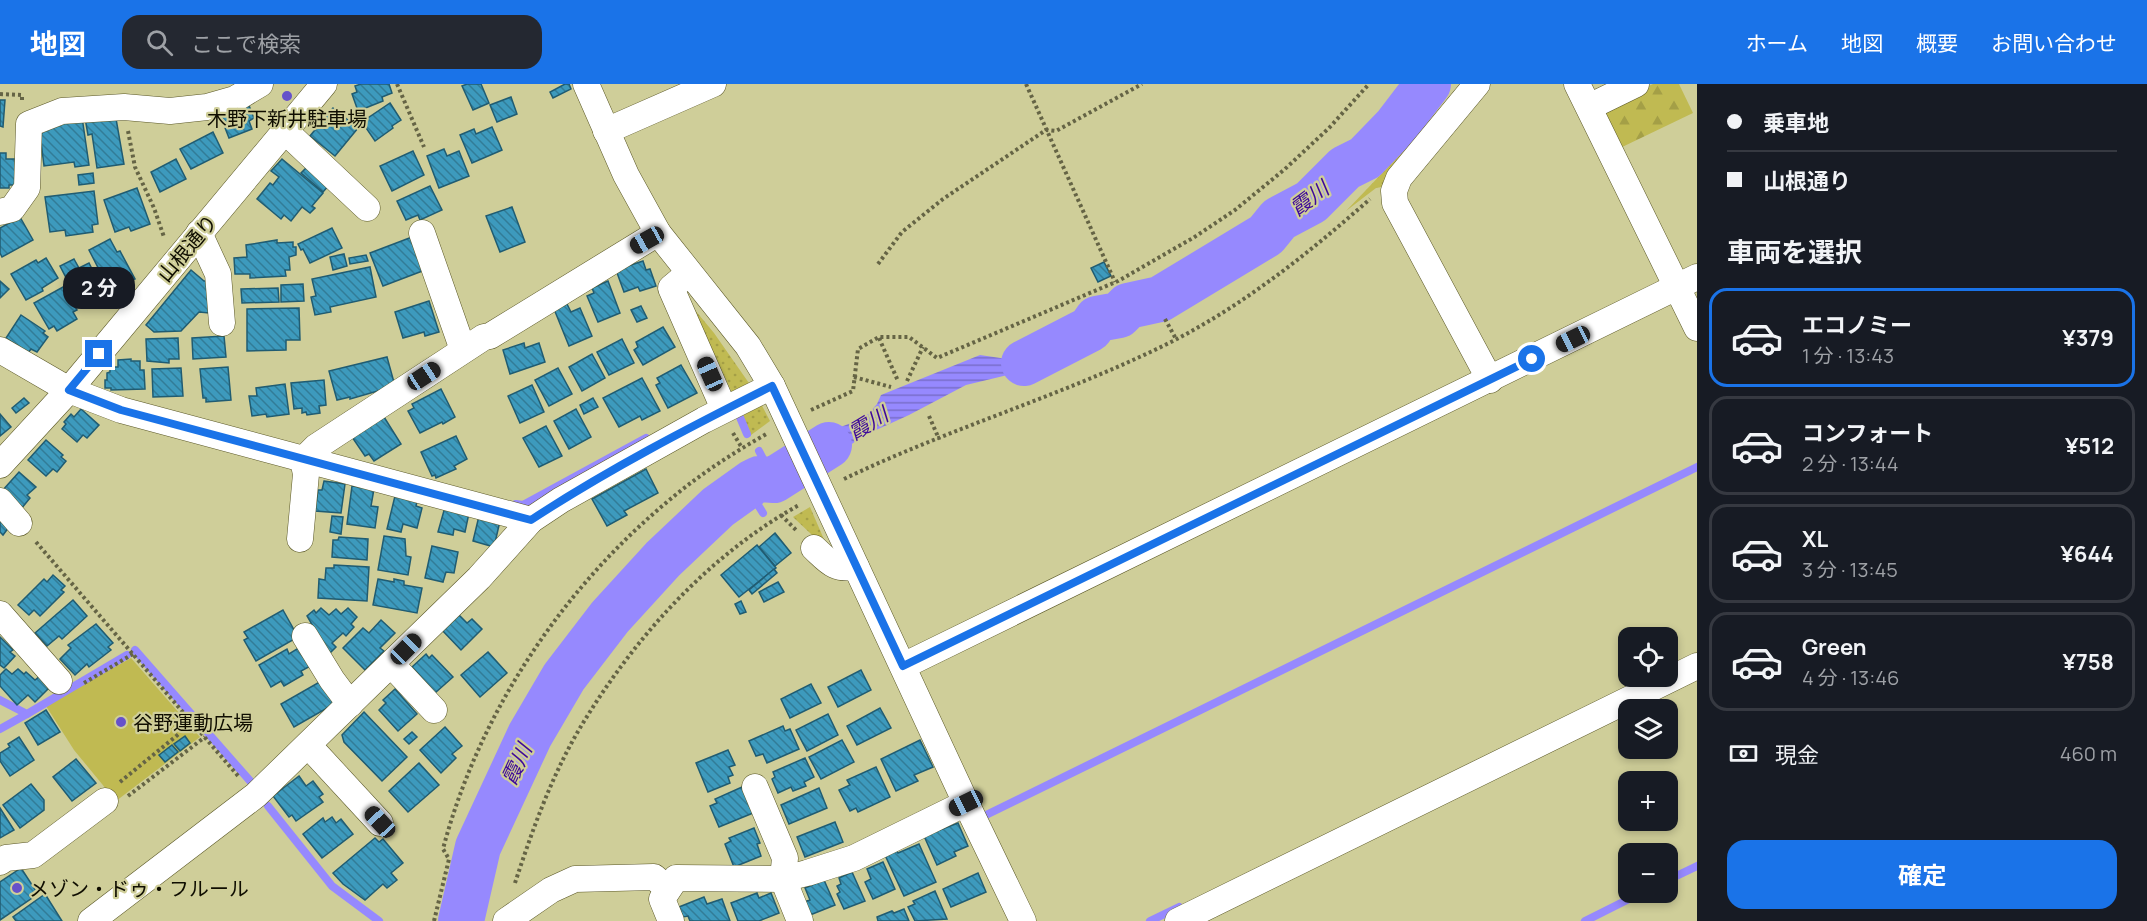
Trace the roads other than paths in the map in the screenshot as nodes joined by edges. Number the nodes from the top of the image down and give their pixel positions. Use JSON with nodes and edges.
{"nodes":[{"id":1,"x":260,"y":84,"type":"edge"},
{"id":2,"x":324,"y":84,"type":"edge"},
{"id":3,"x":586,"y":84,"type":"edge"},
{"id":4,"x":713,"y":84,"type":"edge"},
{"id":5,"x":1477,"y":84,"type":"edge"},
{"id":6,"x":1577,"y":84,"type":"edge"},
{"id":7,"x":1636,"y":84,"type":"edge"},
{"id":8,"x":123,"y":95,"type":"edge"},
{"id":9,"x":1589,"y":107,"type":"junction"},
{"id":10,"x":285,"y":131,"type":"junction"},
{"id":11,"x":606,"y":131,"type":"junction"},
{"id":12,"x":367,"y":208,"type":"dead end"},
{"id":13,"x":0,"y":212,"type":"edge"},
{"id":14,"x":422,"y":233,"type":"dead end"},
{"id":15,"x":658,"y":233,"type":"junction"},
{"id":16,"x":199,"y":234,"type":"junction"},
{"id":17,"x":688,"y":273,"type":"junction"},
{"id":18,"x":1687,"y":282,"type":"edge"},
{"id":19,"x":222,"y":323,"type":"dead end"},
{"id":20,"x":1697,"y":328,"type":"edge"},
{"id":21,"x":0,"y":350,"type":"edge"},
{"id":22,"x":463,"y":351,"type":"junction"},
{"id":23,"x":1490,"y":380,"type":"junction"},
{"id":24,"x":772,"y":386,"type":"junction"},
{"id":25,"x":69,"y":390,"type":"junction"},
{"id":26,"x":724,"y":409,"type":"junction"},
{"id":27,"x":303,"y":460,"type":"junction"},
{"id":28,"x":0,"y":465,"type":"edge"},
{"id":29,"x":0,"y":501,"type":"edge"},
{"id":30,"x":531,"y":520,"type":"junction"},
{"id":31,"x":19,"y":524,"type":"road end"},
{"id":32,"x":300,"y":539,"type":"dead end"},
{"id":33,"x":814,"y":548,"type":"dead end"},
{"id":34,"x":856,"y":567,"type":"junction"},
{"id":35,"x":0,"y":614,"type":"edge"},
{"id":36,"x":305,"y":636,"type":"dead end"},
{"id":37,"x":391,"y":664,"type":"junction"},
{"id":38,"x":903,"y":666,"type":"junction"},
{"id":39,"x":1697,"y":666,"type":"edge"},
{"id":40,"x":68,"y":684,"type":"road end"},
{"id":41,"x":350,"y":704,"type":"junction"},
{"id":42,"x":434,"y":710,"type":"dead end"},
{"id":43,"x":308,"y":745,"type":"junction"},
{"id":44,"x":755,"y":787,"type":"dead end"},
{"id":45,"x":105,"y":801,"type":"road end"},
{"id":46,"x":966,"y":803,"type":"junction"},
{"id":47,"x":380,"y":822,"type":"dead end"},
{"id":48,"x":0,"y":862,"type":"edge"},
{"id":49,"x":783,"y":879,"type":"junction"},
{"id":50,"x":668,"y":889,"type":"junction"},
{"id":51,"x":91,"y":921,"type":"edge"},
{"id":52,"x":506,"y":921,"type":"edge"},
{"id":53,"x":671,"y":921,"type":"edge"},
{"id":54,"x":800,"y":921,"type":"edge"},
{"id":55,"x":1023,"y":921,"type":"edge"},
{"id":56,"x":1178,"y":921,"type":"edge"}],
"edges":[{"from":1,"to":8,"type":"street"},
{"from":2,"to":10,"type":"street","name":"山根通り"},
{"from":3,"to":11,"type":"street"},
{"from":4,"to":11,"type":"street"},
{"from":5,"to":23,"type":"street"},
{"from":6,"to":9,"type":"street"},
{"from":7,"to":9,"type":"street"},
{"from":8,"to":13,"type":"street"},
{"from":9,"to":18,"type":"street"},
{"from":10,"to":12,"type":"street"},
{"from":10,"to":16,"type":"street","name":"山根通り"},
{"from":11,"to":15,"type":"street"},
{"from":14,"to":22,"type":"street"},
{"from":15,"to":17,"type":"street"},
{"from":15,"to":22,"type":"street"},
{"from":16,"to":19,"type":"street"},
{"from":16,"to":25,"type":"street","name":"山根通り"},
{"from":17,"to":24,"type":"street"},
{"from":17,"to":26,"type":"street"},
{"from":18,"to":20,"type":"street"},
{"from":18,"to":23,"type":"street"},
{"from":21,"to":25,"type":"street"},
{"from":22,"to":27,"type":"street"},
{"from":23,"to":38,"type":"street"},
{"from":24,"to":26,"type":"street"},
{"from":24,"to":34,"type":"street"},
{"from":25,"to":27,"type":"street"},
{"from":25,"to":28,"type":"street","name":"山根通り"},
{"from":26,"to":30,"type":"street"},
{"from":27,"to":30,"type":"street"},
{"from":27,"to":32,"type":"street"},
{"from":29,"to":31,"type":"street"},
{"from":30,"to":37,"type":"street"},
{"from":33,"to":34,"type":"street"},
{"from":34,"to":38,"type":"street"},
{"from":35,"to":40,"type":"street"},
{"from":36,"to":41,"type":"street"},
{"from":37,"to":41,"type":"street"},
{"from":37,"to":42,"type":"street"},
{"from":38,"to":46,"type":"street"},
{"from":39,"to":56,"type":"street"},
{"from":41,"to":43,"type":"street"},
{"from":43,"to":47,"type":"street"},
{"from":43,"to":51,"type":"street"},
{"from":44,"to":49,"type":"street"},
{"from":45,"to":48,"type":"street"},
{"from":46,"to":49,"type":"street"},
{"from":46,"to":55,"type":"street"},
{"from":49,"to":50,"type":"street"},
{"from":49,"to":54,"type":"street"},
{"from":50,"to":52,"type":"street"},
{"from":50,"to":53,"type":"street"}]}
